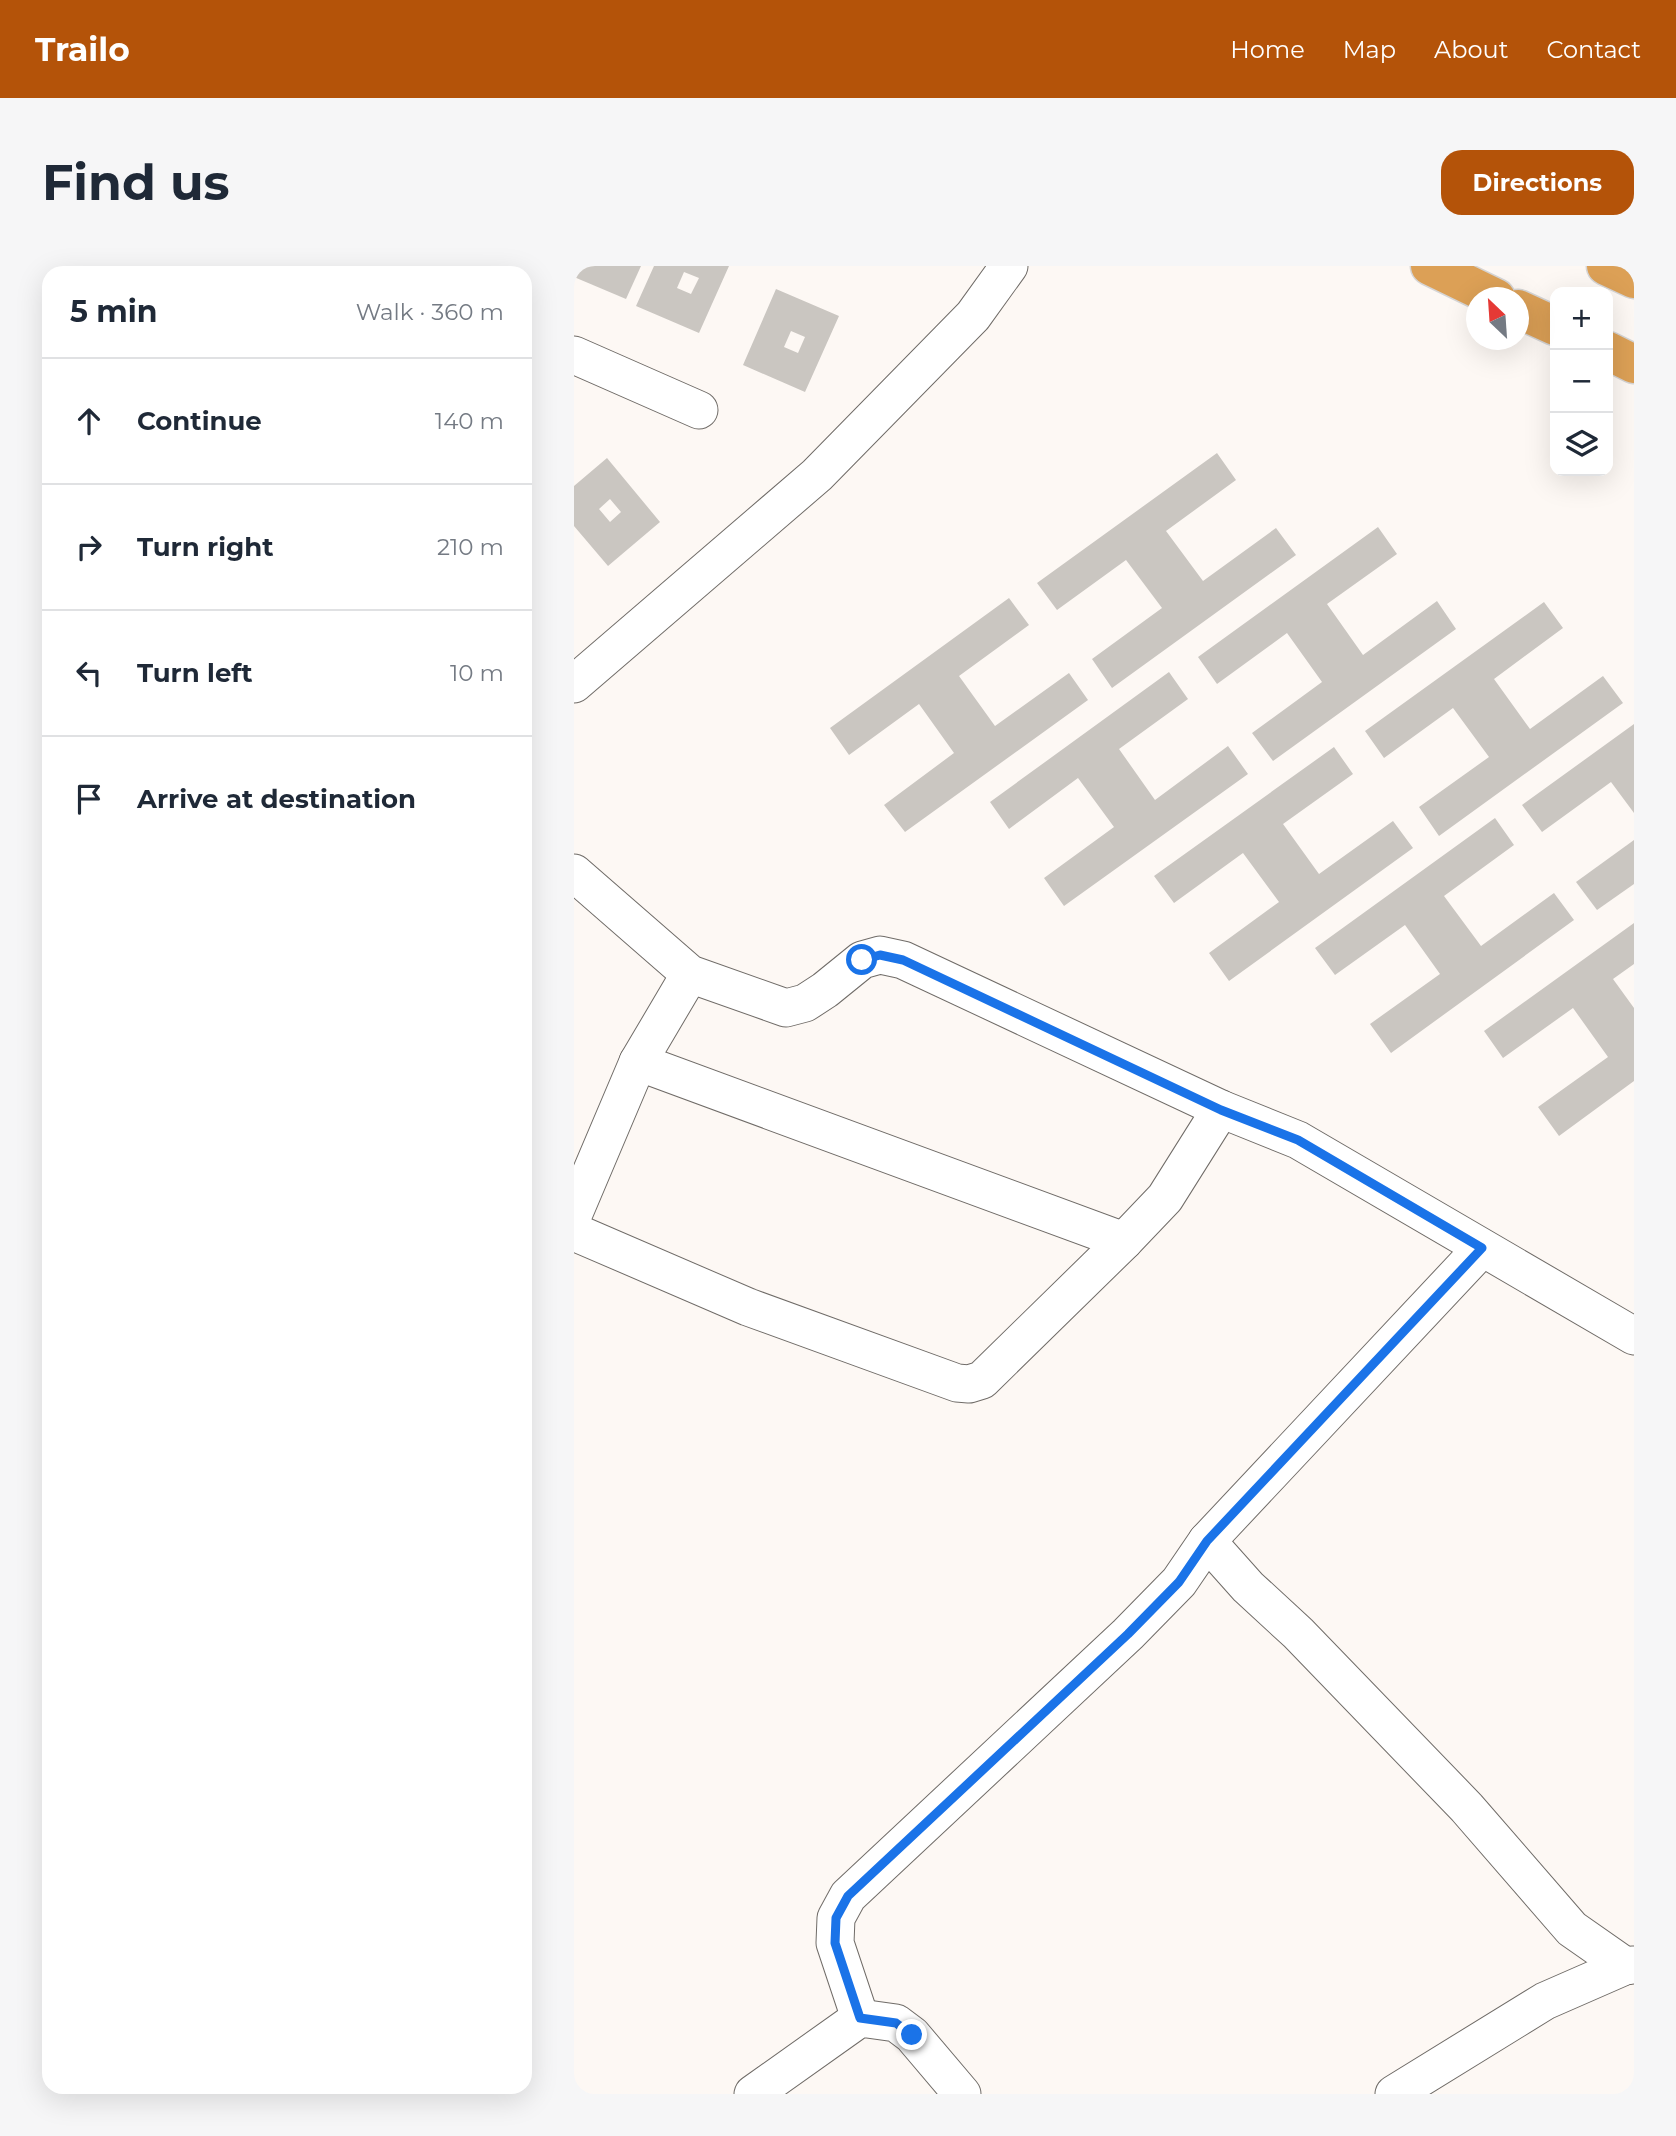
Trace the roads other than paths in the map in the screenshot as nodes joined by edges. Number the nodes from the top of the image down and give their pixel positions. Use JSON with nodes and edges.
{"nodes":[{"id":1,"x":1009,"y":266,"type":"edge"},
{"id":2,"x":1430,"y":266,"type":"edge"},
{"id":3,"x":1606,"y":266,"type":"edge"},
{"id":4,"x":1634,"y":279,"type":"edge"},
{"id":5,"x":1473,"y":287,"type":"edge"},
{"id":6,"x":1529,"y":314,"type":"edge"},
{"id":7,"x":1550,"y":324,"type":"edge"},
{"id":8,"x":1613,"y":354,"type":"edge"},
{"id":9,"x":574,"y":355,"type":"edge"},
{"id":10,"x":1634,"y":364,"type":"edge"},
{"id":11,"x":699,"y":410,"type":"dead end"},
{"id":12,"x":574,"y":684,"type":"edge"},
{"id":13,"x":574,"y":873,"type":"edge"},
{"id":14,"x":691,"y":974,"type":"junction"},
{"id":15,"x":638,"y":1062,"type":"junction"},
{"id":16,"x":1221,"y":1110,"type":"junction"},
{"id":17,"x":574,"y":1213,"type":"edge"},
{"id":18,"x":574,"y":1232,"type":"edge"},
{"id":19,"x":1124,"y":1241,"type":"junction"},
{"id":20,"x":1482,"y":1248,"type":"junction"},
{"id":21,"x":1634,"y":1336,"type":"edge"},
{"id":22,"x":1207,"y":1541,"type":"junction"},
{"id":23,"x":1629,"y":1965,"type":"edge"},
{"id":24,"x":860,"y":2018,"type":"junction"},
{"id":25,"x":753,"y":2094,"type":"edge"},
{"id":26,"x":962,"y":2094,"type":"edge"},
{"id":27,"x":1394,"y":2094,"type":"edge"}],
"edges":[{"from":1,"to":12,"type":"street"},
{"from":2,"to":5,"type":"highway"},
{"from":3,"to":4,"type":"highway"},
{"from":6,"to":7,"type":"highway"},
{"from":8,"to":10,"type":"highway"},
{"from":9,"to":11,"type":"street"},
{"from":13,"to":14,"type":"street"},
{"from":14,"to":15,"type":"street"},
{"from":14,"to":16,"type":"street"},
{"from":15,"to":17,"type":"street"},
{"from":15,"to":19,"type":"street"},
{"from":16,"to":19,"type":"street"},
{"from":16,"to":20,"type":"street"},
{"from":18,"to":19,"type":"street"},
{"from":20,"to":21,"type":"street"},
{"from":20,"to":22,"type":"street"},
{"from":22,"to":23,"type":"street"},
{"from":22,"to":24,"type":"street"},
{"from":23,"to":27,"type":"street"},
{"from":24,"to":25,"type":"street"},
{"from":24,"to":26,"type":"street"}]}
